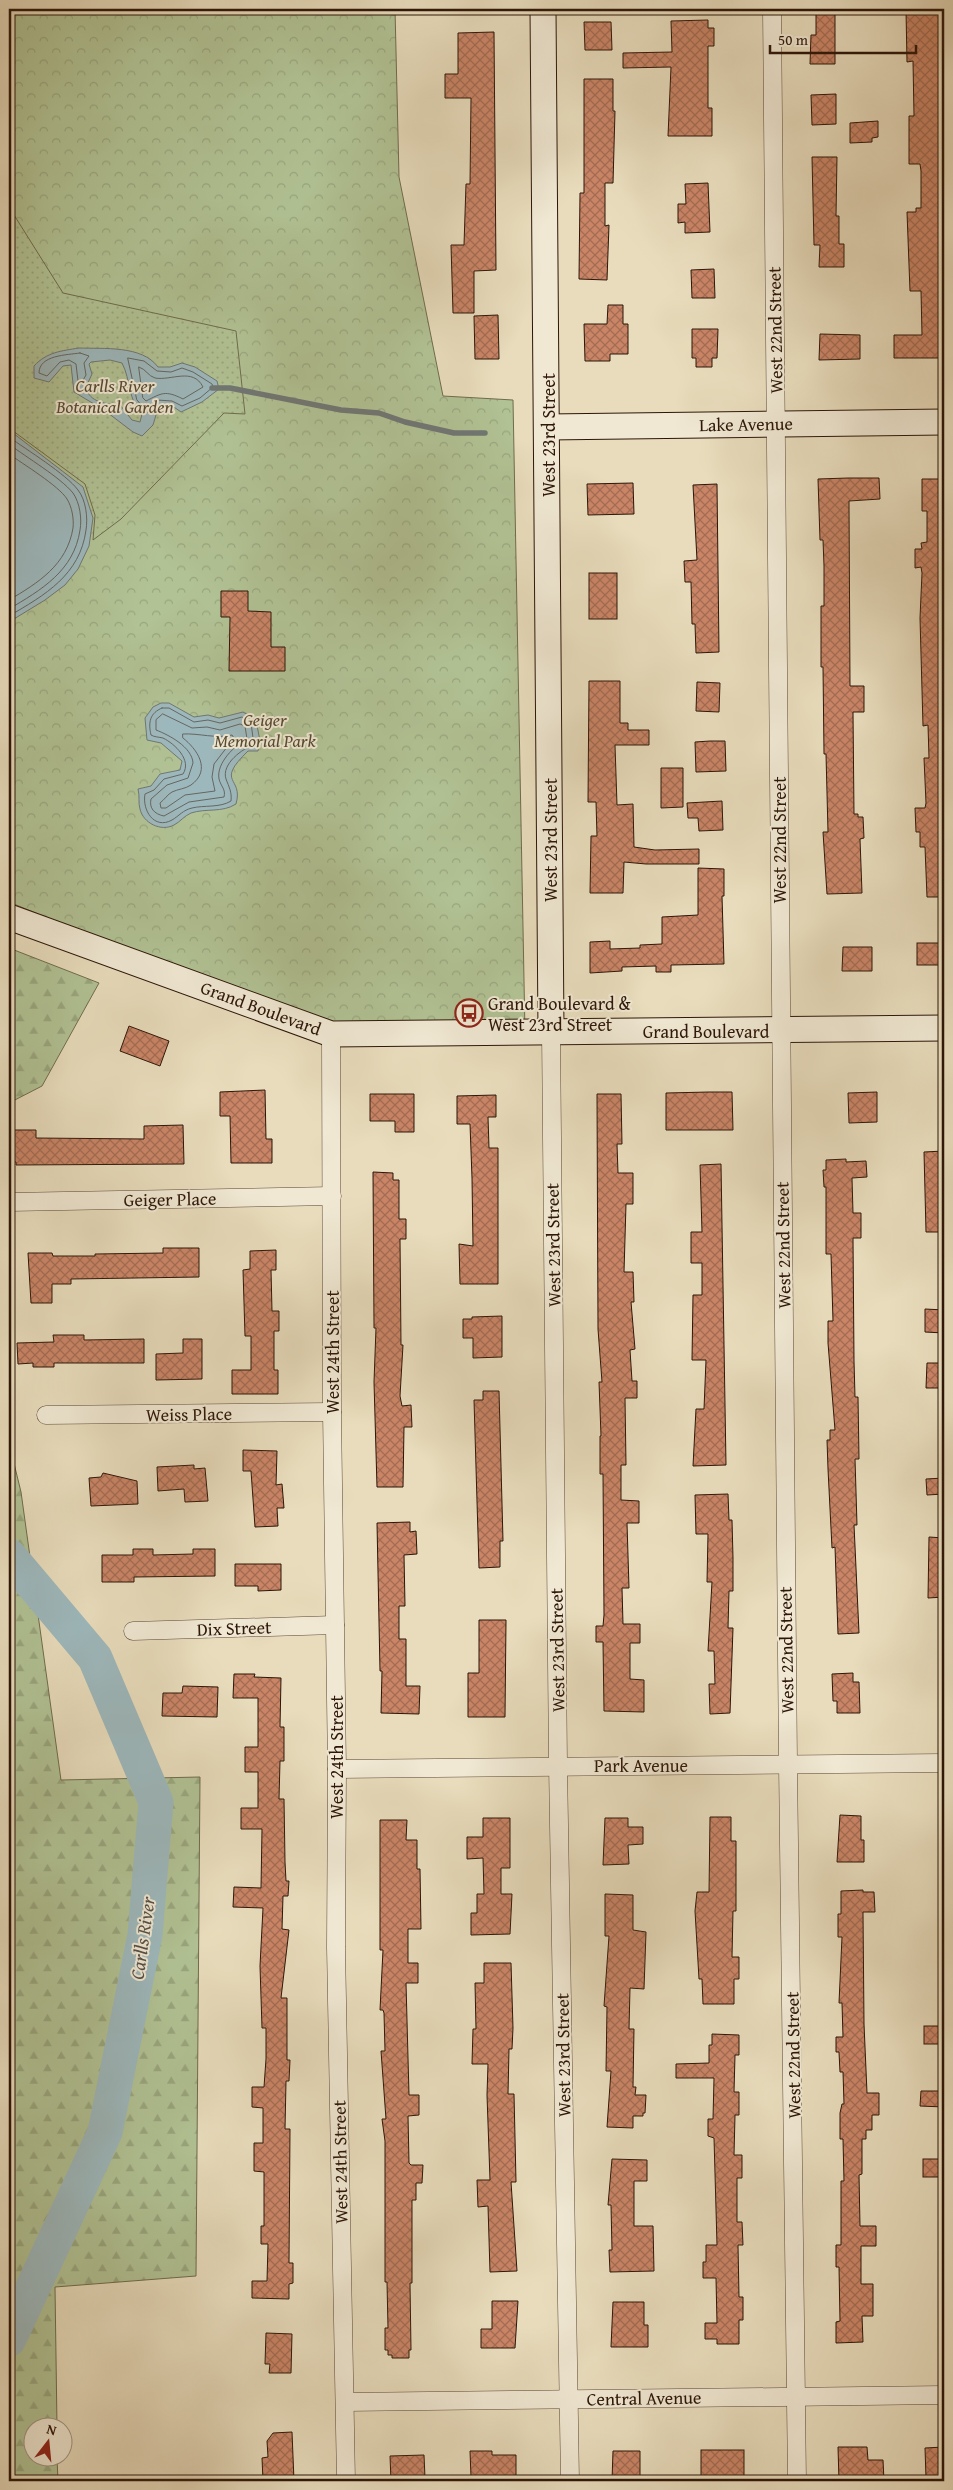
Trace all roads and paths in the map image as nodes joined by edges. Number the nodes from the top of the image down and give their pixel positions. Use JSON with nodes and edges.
{"nodes":[{"id":1,"x":543,"y":9,"type":"edge"},
{"id":2,"x":772,"y":9,"type":"edge"},
{"id":3,"x":944,"y":422,"type":"edge"},
{"id":4,"x":776,"y":423,"type":"junction"},
{"id":5,"x":548,"y":427,"type":"junction"},
{"id":6,"x":9,"y":917,"type":"edge"},
{"id":7,"x":944,"y":1028,"type":"edge"},
{"id":8,"x":781,"y":1031,"type":"junction"},
{"id":9,"x":551,"y":1032,"type":"junction"},
{"id":10,"x":330,"y":1034,"type":"junction"},
{"id":11,"x":332,"y":1196,"type":"junction"},
{"id":12,"x":9,"y":1202,"type":"edge"},
{"id":13,"x":332,"y":1412,"type":"junction"},
{"id":14,"x":46,"y":1415,"type":"dead end"},
{"id":15,"x":335,"y":1625,"type":"junction"},
{"id":16,"x":133,"y":1632,"type":"dead end"},
{"id":17,"x":944,"y":1763,"type":"edge"},
{"id":18,"x":788,"y":1764,"type":"junction"},
{"id":19,"x":558,"y":1765,"type":"junction"},
{"id":20,"x":337,"y":1769,"type":"junction"},
{"id":21,"x":944,"y":2395,"type":"edge"},
{"id":22,"x":796,"y":2396,"type":"junction"},
{"id":23,"x":569,"y":2399,"type":"junction"},
{"id":24,"x":345,"y":2402,"type":"junction"},
{"id":25,"x":346,"y":2481,"type":"edge"},
{"id":26,"x":570,"y":2481,"type":"edge"},
{"id":27,"x":797,"y":2481,"type":"edge"}],
"edges":[{"from":1,"to":5,"type":"street","name":"West 23rd Street"},
{"from":2,"to":4,"type":"street","name":"West 22nd Street"},
{"from":3,"to":4,"type":"street","name":"Lake Avenue"},
{"from":4,"to":5,"type":"street","name":"Lake Avenue"},
{"from":4,"to":8,"type":"street","name":"West 22nd Street"},
{"from":5,"to":9,"type":"street","name":"West 23rd Street"},
{"from":6,"to":10,"type":"street","name":"Grand Boulevard"},
{"from":7,"to":8,"type":"street","name":"Grand Boulevard"},
{"from":8,"to":9,"type":"street","name":"Grand Boulevard"},
{"from":8,"to":18,"type":"street","name":"West 22nd Street"},
{"from":9,"to":10,"type":"street","name":"Grand Boulevard"},
{"from":9,"to":19,"type":"street","name":"West 23rd Street"},
{"from":10,"to":11,"type":"street","name":"West 24th Street"},
{"from":11,"to":12,"type":"street","name":"Geiger Place"},
{"from":11,"to":13,"type":"street","name":"West 24th Street"},
{"from":13,"to":14,"type":"street","name":"Weiss Place"},
{"from":13,"to":15,"type":"street","name":"West 24th Street"},
{"from":15,"to":16,"type":"street","name":"Dix Street"},
{"from":15,"to":20,"type":"street","name":"West 24th Street"},
{"from":17,"to":18,"type":"street","name":"Park Avenue"},
{"from":18,"to":19,"type":"street","name":"Park Avenue"},
{"from":18,"to":22,"type":"street","name":"West 22nd Street"},
{"from":19,"to":20,"type":"street","name":"Park Avenue"},
{"from":19,"to":23,"type":"street","name":"West 23rd Street"},
{"from":20,"to":24,"type":"street","name":"West 24th Street"},
{"from":21,"to":22,"type":"street","name":"Central Avenue"},
{"from":22,"to":23,"type":"street","name":"Central Avenue"},
{"from":22,"to":27,"type":"street","name":"West 22nd Street"},
{"from":23,"to":24,"type":"street","name":"Central Avenue"},
{"from":23,"to":26,"type":"street","name":"West 23rd Street"},
{"from":24,"to":25,"type":"street","name":"West 24th Street"}]}
